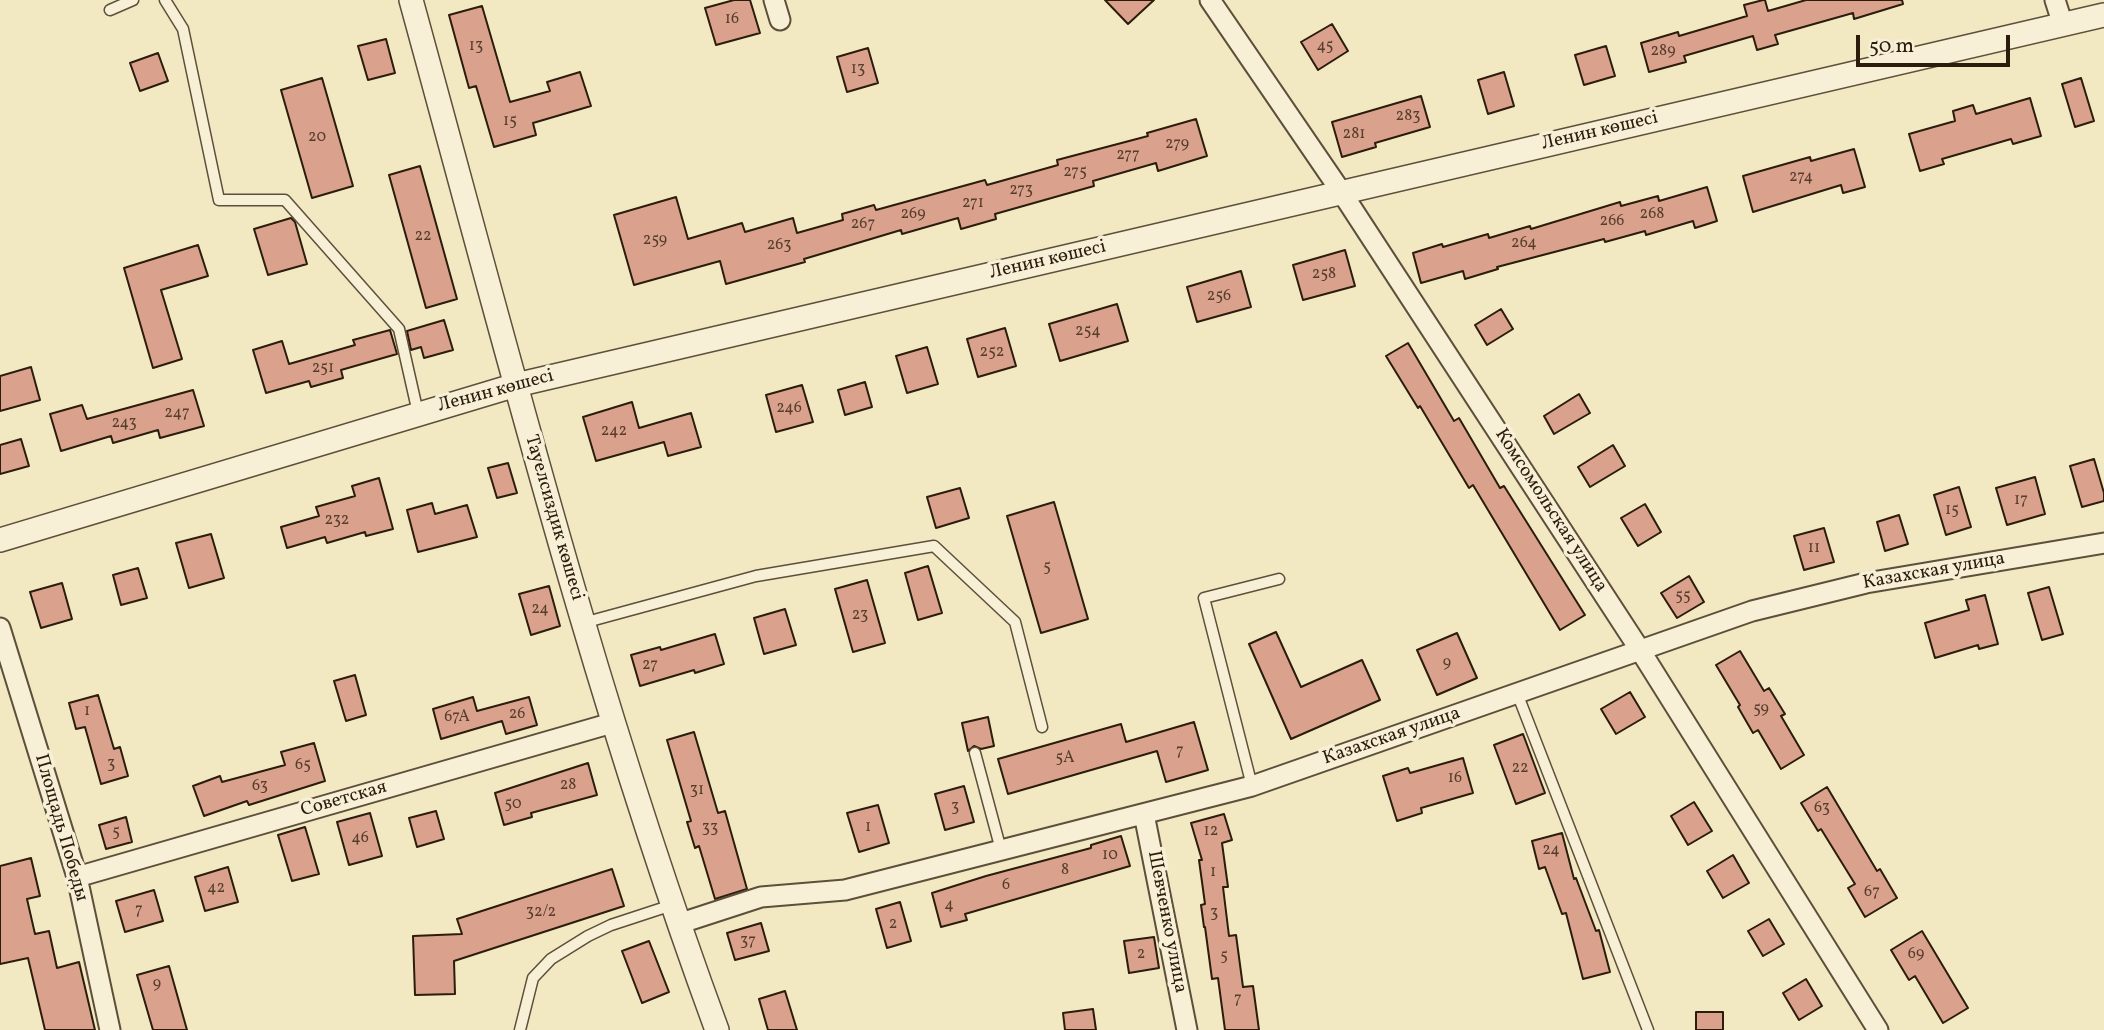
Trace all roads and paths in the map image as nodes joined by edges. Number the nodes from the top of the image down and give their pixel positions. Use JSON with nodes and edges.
{"nodes":[{"id":1,"x":133,"y":0,"type":"edge"},
{"id":2,"x":164,"y":0,"type":"edge"},
{"id":3,"x":411,"y":0,"type":"edge"},
{"id":4,"x":774,"y":0,"type":"edge"},
{"id":5,"x":1210,"y":0,"type":"edge"},
{"id":6,"x":2055,"y":0,"type":"edge"},
{"id":7,"x":110,"y":9,"type":"dead end"},
{"id":8,"x":2104,"y":15,"type":"edge"},
{"id":9,"x":780,"y":20,"type":"dead end"},
{"id":10,"x":2063,"y":25,"type":"junction"},
{"id":11,"x":1342,"y":193,"type":"junction"},
{"id":12,"x":516,"y":385,"type":"junction"},
{"id":13,"x":418,"y":414,"type":"junction"},
{"id":14,"x":0,"y":540,"type":"edge"},
{"id":15,"x":2104,"y":543,"type":"edge"},
{"id":16,"x":1279,"y":579,"type":"dead end"},
{"id":17,"x":583,"y":624,"type":"junction"},
{"id":18,"x":0,"y":628,"type":"edge"},
{"id":19,"x":1640,"y":650,"type":"junction"},
{"id":20,"x":1517,"y":693,"type":"junction"},
{"id":21,"x":612,"y":723,"type":"junction"},
{"id":22,"x":1042,"y":727,"type":"dead end"},
{"id":23,"x":975,"y":753,"type":"dead end"},
{"id":24,"x":1252,"y":786,"type":"junction"},
{"id":25,"x":1144,"y":814,"type":"junction"},
{"id":26,"x":1001,"y":850,"type":"junction"},
{"id":27,"x":77,"y":877,"type":"junction"},
{"id":28,"x":675,"y":914,"type":"junction"},
{"id":29,"x":110,"y":1030,"type":"edge"},
{"id":30,"x":520,"y":1030,"type":"edge"},
{"id":31,"x":717,"y":1030,"type":"edge"},
{"id":32,"x":1187,"y":1030,"type":"edge"},
{"id":33,"x":1648,"y":1030,"type":"edge"},
{"id":34,"x":1878,"y":1030,"type":"edge"}],
"edges":[{"from":1,"to":7,"type":"lane"},
{"from":2,"to":13,"type":"lane"},
{"from":3,"to":12,"type":"street","name":"Тауелсиздик көшесі"},
{"from":4,"to":9,"type":"street"},
{"from":5,"to":11,"type":"street","name":"Комсомольская улица"},
{"from":6,"to":10,"type":"street"},
{"from":8,"to":10,"type":"street","name":"Ленин көшесі"},
{"from":10,"to":11,"type":"street","name":"Ленин көшесі"},
{"from":11,"to":12,"type":"street","name":"Ленин көшесі"},
{"from":11,"to":19,"type":"street","name":"Комсомольская улица"},
{"from":12,"to":13,"type":"street","name":"Ленин көшесі"},
{"from":12,"to":17,"type":"street","name":"Тауелсиздик көшесі"},
{"from":13,"to":14,"type":"street","name":"Ленин көшесі"},
{"from":15,"to":19,"type":"street","name":"Казахская улица"},
{"from":16,"to":24,"type":"lane"},
{"from":17,"to":21,"type":"street","name":"Тауелсиздик көшесі"},
{"from":17,"to":22,"type":"lane"},
{"from":18,"to":27,"type":"street","name":"Площадь Победы"},
{"from":19,"to":20,"type":"street","name":"Казахская улица"},
{"from":19,"to":34,"type":"street","name":"Комсомольская улица"},
{"from":20,"to":24,"type":"street","name":"Казахская улица"},
{"from":20,"to":33,"type":"lane"},
{"from":21,"to":27,"type":"street","name":"Советская"},
{"from":21,"to":28,"type":"street","name":"Тауелсиздик көшесі"},
{"from":23,"to":26,"type":"lane"},
{"from":24,"to":25,"type":"street","name":"Казахская улица"},
{"from":25,"to":26,"type":"street","name":"Казахская улица"},
{"from":25,"to":32,"type":"street","name":"Шевченко улица"},
{"from":26,"to":28,"type":"street","name":"Казахская улица"},
{"from":27,"to":29,"type":"street","name":"Площадь Победы"},
{"from":28,"to":30,"type":"lane"},
{"from":28,"to":31,"type":"street","name":"Тауелсиздик көшесі"}]}
